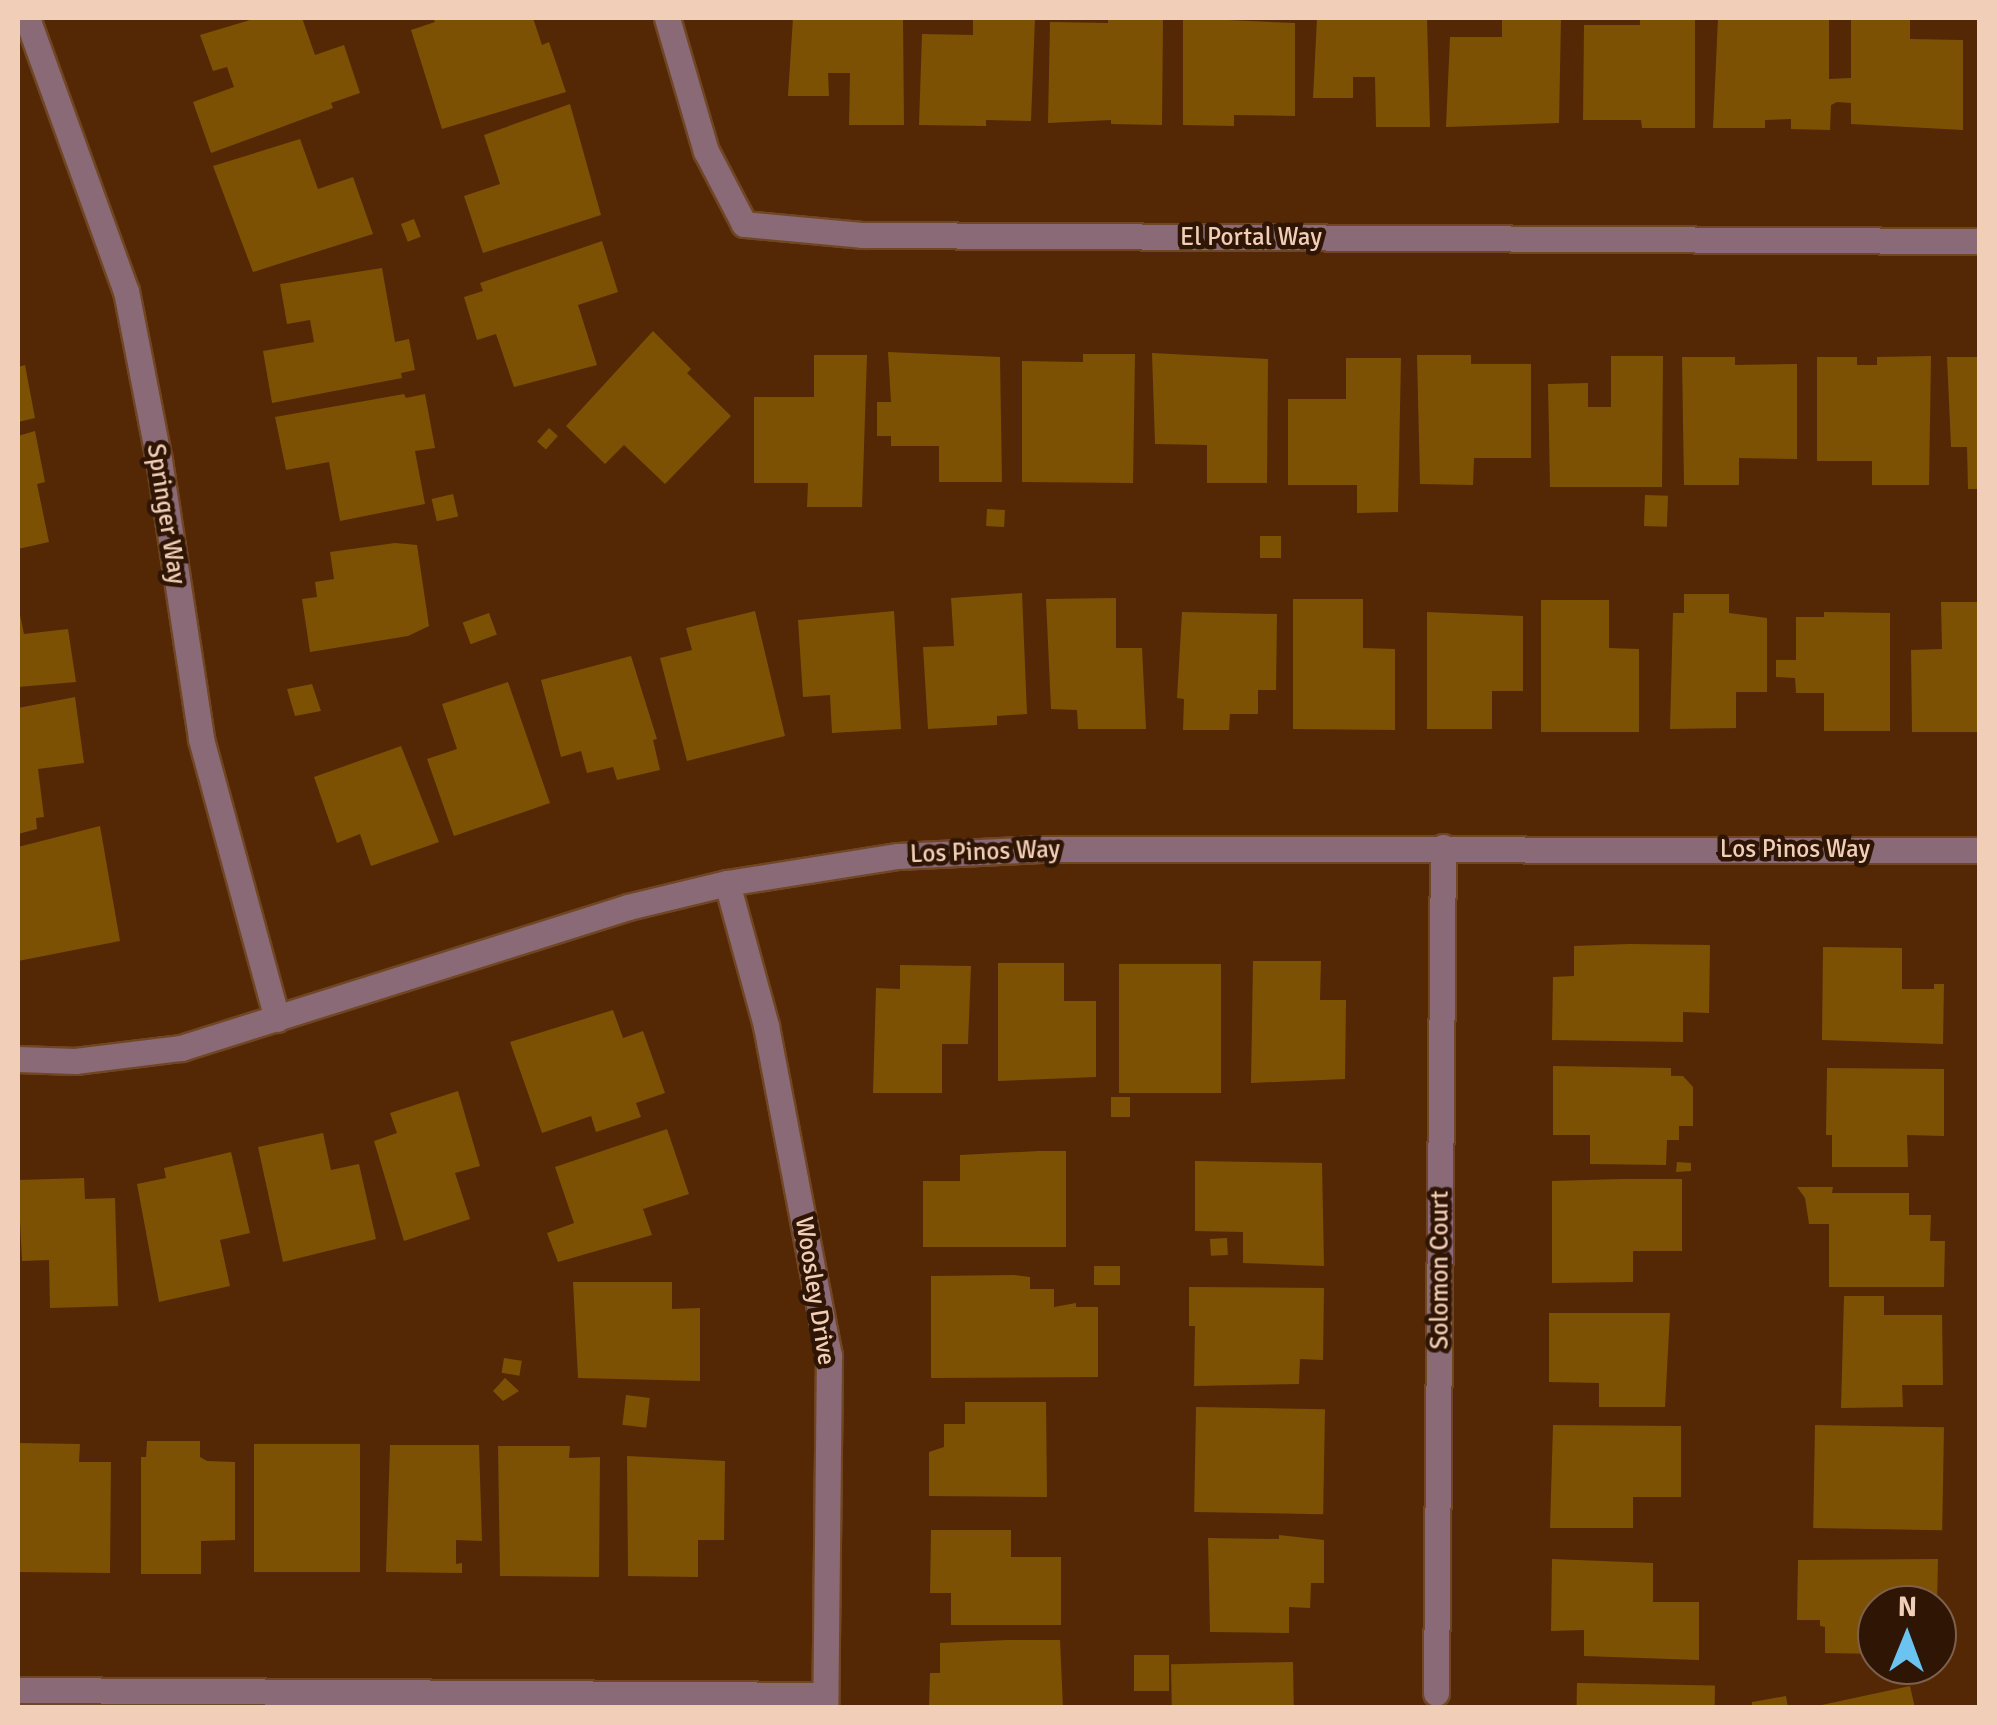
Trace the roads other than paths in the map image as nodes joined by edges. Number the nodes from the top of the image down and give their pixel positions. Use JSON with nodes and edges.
{"nodes":[{"id":1,"x":27,"y":18,"type":"edge"},
{"id":2,"x":667,"y":18,"type":"edge"},
{"id":3,"x":1980,"y":241,"type":"edge"},
{"id":4,"x":1443,"y":847,"type":"junction"},
{"id":5,"x":1980,"y":850,"type":"edge"},
{"id":6,"x":726,"y":883,"type":"junction"},
{"id":7,"x":276,"y":1020,"type":"junction"},
{"id":8,"x":18,"y":1059,"type":"edge"},
{"id":9,"x":18,"y":1690,"type":"edge"},
{"id":10,"x":1436,"y":1693,"type":"dead end"},
{"id":11,"x":825,"y":1701,"type":"edge"}],
"edges":[{"from":1,"to":7,"type":"street","name":"Springer Way"},
{"from":2,"to":3,"type":"street","name":"El Portal Way"},
{"from":4,"to":5,"type":"street","name":"Los Pinos Way"},
{"from":4,"to":6,"type":"street","name":"Los Pinos Way"},
{"from":4,"to":10,"type":"street","name":"Solomon Court"},
{"from":6,"to":7,"type":"street","name":"Los Pinos Way"},
{"from":6,"to":11,"type":"street","name":"Woosley Drive"},
{"from":7,"to":8,"type":"street","name":"Los Pinos Way"},
{"from":9,"to":11,"type":"street"}]}
